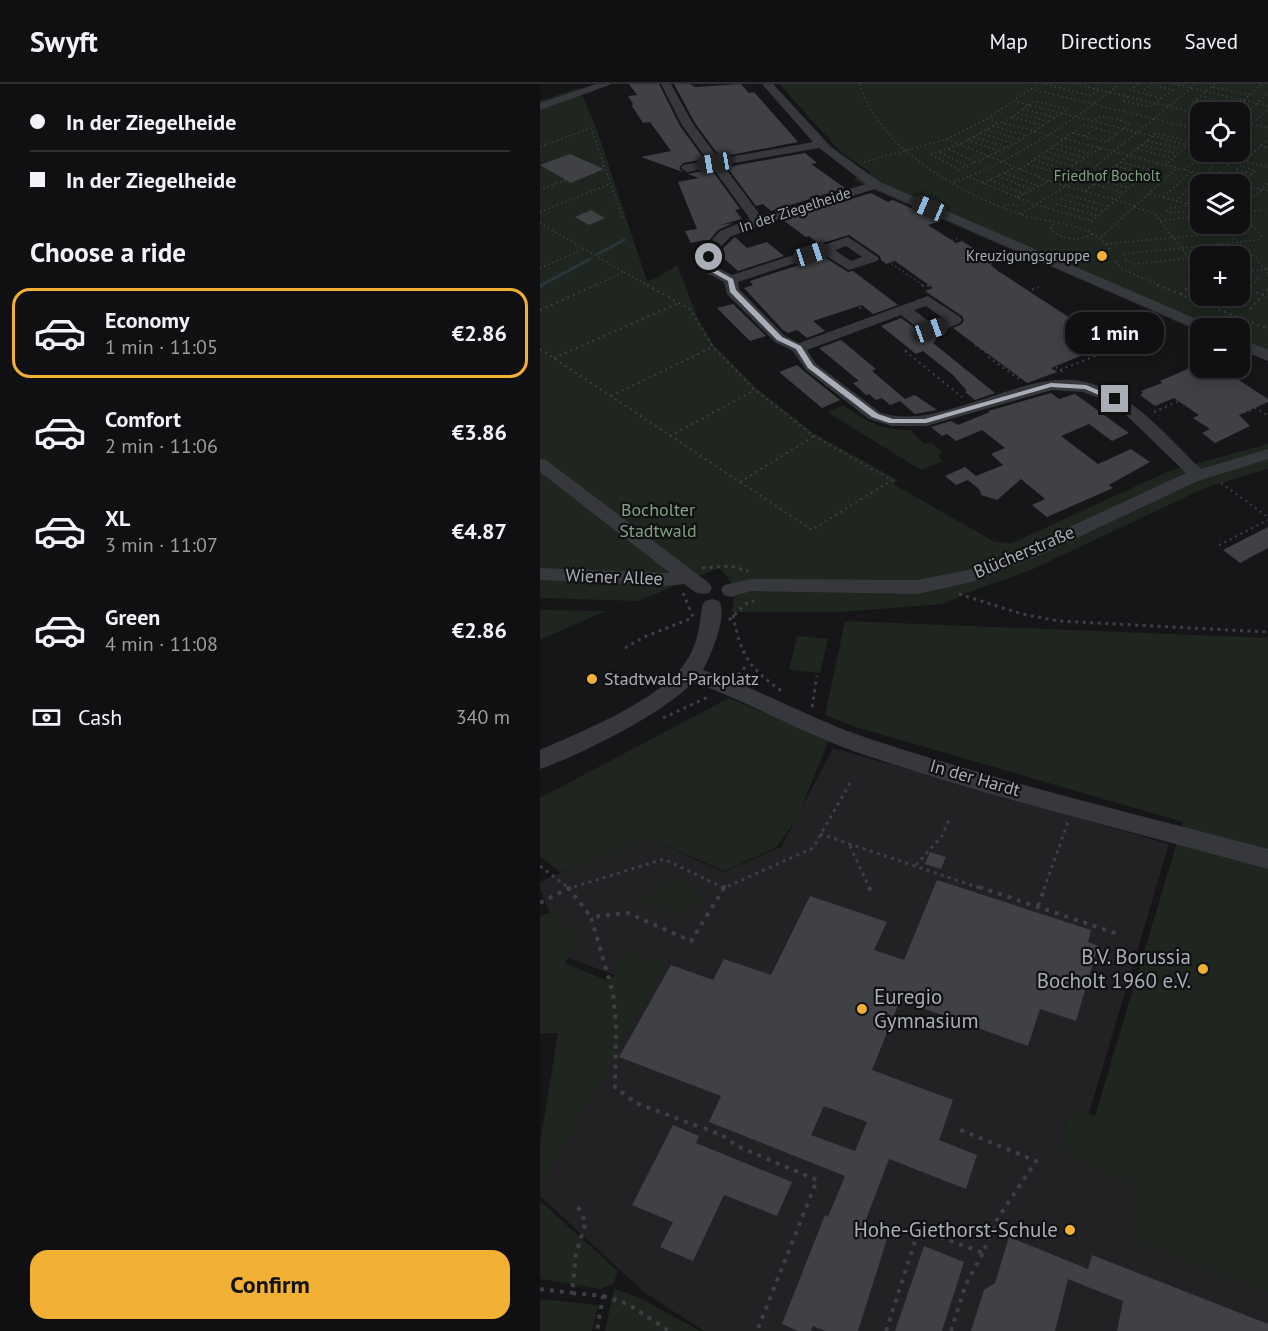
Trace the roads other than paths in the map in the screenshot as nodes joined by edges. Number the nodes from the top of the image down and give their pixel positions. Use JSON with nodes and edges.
{"nodes":[{"id":1,"x":607,"y":84,"type":"edge"},
{"id":2,"x":666,"y":84,"type":"edge"},
{"id":3,"x":766,"y":84,"type":"edge"},
{"id":4,"x":540,"y":107,"type":"edge"},
{"id":5,"x":821,"y":144,"type":"junction"},
{"id":6,"x":715,"y":163,"type":"junction"},
{"id":7,"x":687,"y":168,"type":"dead end"},
{"id":8,"x":876,"y":185,"type":"junction"},
{"id":9,"x":758,"y":221,"type":"junction"},
{"id":10,"x":825,"y":249,"type":"dead end"},
{"id":11,"x":731,"y":280,"type":"junction"},
{"id":12,"x":903,"y":309,"type":"dead end"},
{"id":13,"x":1190,"y":322,"type":"edge"},
{"id":14,"x":798,"y":348,"type":"junction"},
{"id":15,"x":1250,"y":348,"type":"edge"},
{"id":16,"x":1268,"y":356,"type":"edge"},
{"id":17,"x":1268,"y":454,"type":"edge"},
{"id":18,"x":540,"y":464,"type":"edge"},
{"id":19,"x":1201,"y":473,"type":"junction"},
{"id":20,"x":540,"y":574,"type":"edge"},
{"id":21,"x":701,"y":585,"type":"junction"},
{"id":22,"x":690,"y":673,"type":"junction"},
{"id":23,"x":540,"y":760,"type":"edge"},
{"id":24,"x":1268,"y":859,"type":"edge"}],
"edges":[{"from":1,"to":4,"type":"street"},
{"from":2,"to":6,"type":"street"},
{"from":3,"to":5,"type":"street","name":"In der Ziegelheide"},
{"from":5,"to":6,"type":"street"},
{"from":5,"to":8,"type":"street","name":"In der Ziegelheide"},
{"from":6,"to":7,"type":"street"},
{"from":6,"to":9,"type":"street"},
{"from":8,"to":9,"type":"street","name":"In der Ziegelheide"},
{"from":8,"to":13,"type":"street","name":"In der Ziegelheide"},
{"from":9,"to":11,"type":"street","name":"In der Ziegelheide"},
{"from":10,"to":11,"type":"street"},
{"from":11,"to":14,"type":"street","name":"In der Ziegelheide"},
{"from":12,"to":14,"type":"street"},
{"from":14,"to":19,"type":"street","name":"In der Ziegelheide"},
{"from":15,"to":16,"type":"street"},
{"from":17,"to":19,"type":"street","name":"Blücherstraße"},
{"from":18,"to":21,"type":"street"},
{"from":19,"to":21,"type":"street","name":"Blücherstraße"},
{"from":20,"to":21,"type":"street","name":"Wiener Allee"},
{"from":21,"to":22,"type":"street"},
{"from":22,"to":23,"type":"street"},
{"from":22,"to":24,"type":"street","name":"In der Hardt"}]}
